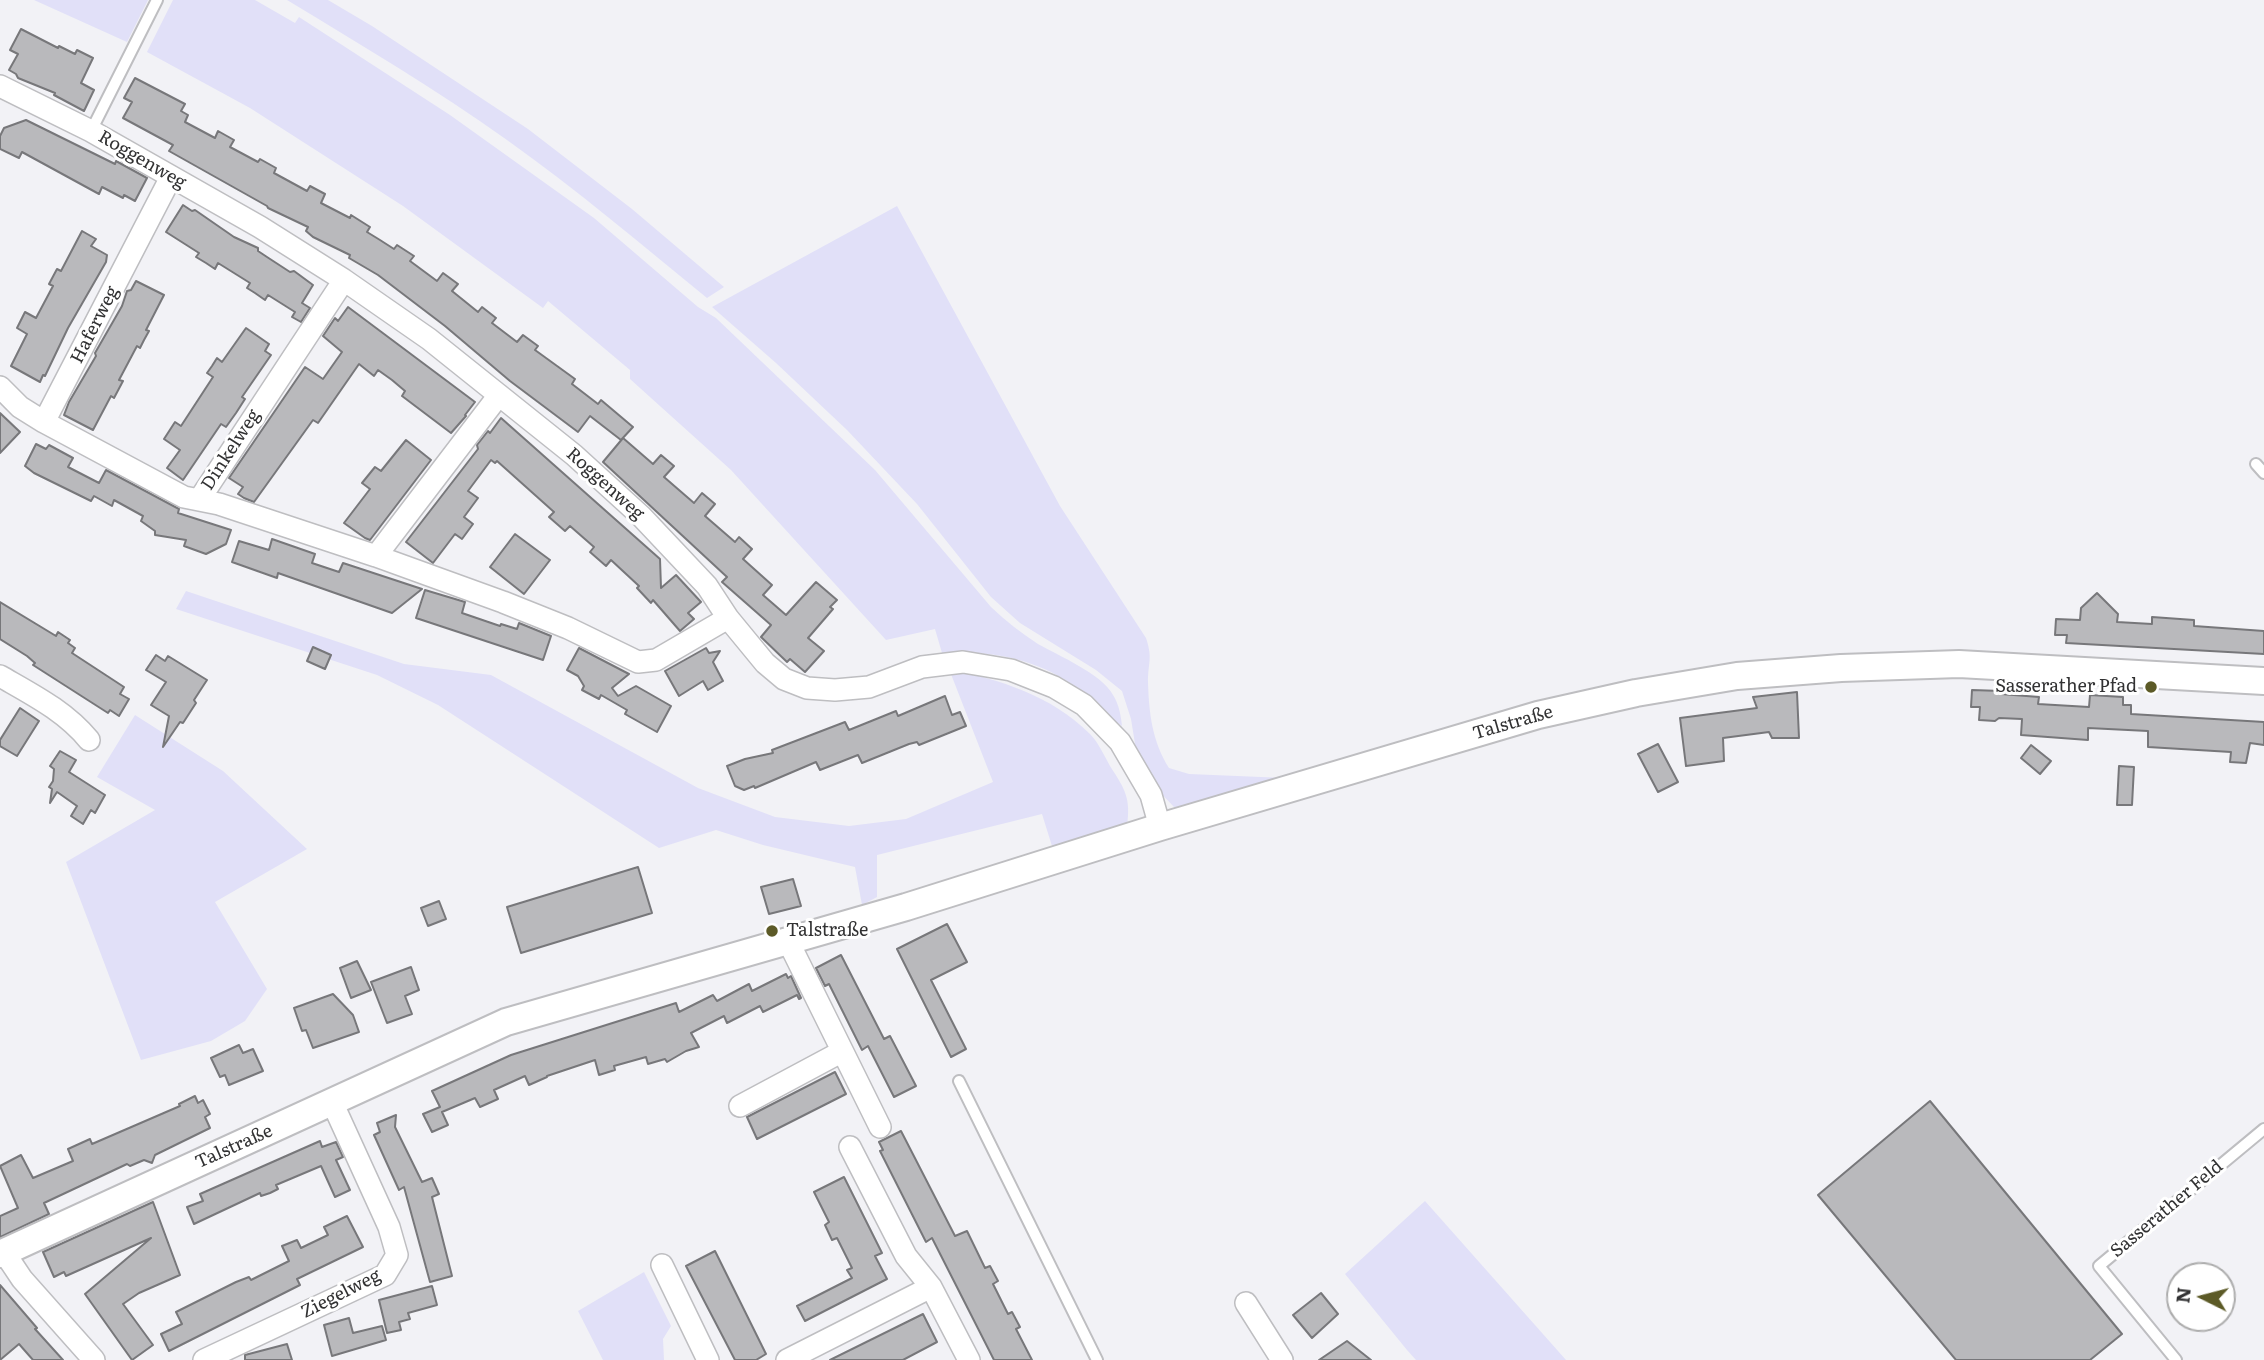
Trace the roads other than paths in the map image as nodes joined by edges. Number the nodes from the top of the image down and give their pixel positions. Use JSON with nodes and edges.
{"nodes":[{"id":1,"x":157,"y":0,"type":"edge"},
{"id":2,"x":3,"y":95,"type":"edge"},
{"id":3,"x":91,"y":131,"type":"junction"},
{"id":4,"x":171,"y":177,"type":"junction"},
{"id":5,"x":344,"y":280,"type":"junction"},
{"id":6,"x":0,"y":387,"type":"edge"},
{"id":7,"x":499,"y":396,"type":"junction"},
{"id":8,"x":44,"y":422,"type":"junction"},
{"id":9,"x":2256,"y":464,"type":"dead end"},
{"id":10,"x":2264,"y":473,"type":"edge"},
{"id":11,"x":199,"y":500,"type":"junction"},
{"id":12,"x":376,"y":556,"type":"junction"},
{"id":13,"x":728,"y":618,"type":"junction"},
{"id":14,"x":0,"y":676,"type":"edge"},
{"id":15,"x":2264,"y":681,"type":"edge"},
{"id":16,"x":89,"y":740,"type":"dead end"},
{"id":17,"x":1160,"y":827,"type":"junction"},
{"id":18,"x":788,"y":941,"type":"junction"},
{"id":19,"x":841,"y":1052,"type":"junction"},
{"id":20,"x":959,"y":1081,"type":"dead end"},
{"id":21,"x":332,"y":1102,"type":"junction"},
{"id":22,"x":740,"y":1106,"type":"dead end"},
{"id":23,"x":880,"y":1128,"type":"dead end"},
{"id":24,"x":2264,"y":1129,"type":"edge"},
{"id":25,"x":850,"y":1147,"type":"dead end"},
{"id":26,"x":2,"y":1253,"type":"edge"},
{"id":27,"x":662,"y":1265,"type":"dead end"},
{"id":28,"x":930,"y":1287,"type":"junction"},
{"id":29,"x":1246,"y":1303,"type":"dead end"},
{"id":30,"x":700,"y":1357,"type":"edge"},
{"id":31,"x":94,"y":1360,"type":"edge"},
{"id":32,"x":204,"y":1360,"type":"edge"},
{"id":33,"x":788,"y":1360,"type":"edge"},
{"id":34,"x":969,"y":1360,"type":"edge"},
{"id":35,"x":1097,"y":1360,"type":"edge"},
{"id":36,"x":1282,"y":1360,"type":"edge"},
{"id":37,"x":2176,"y":1360,"type":"edge"}],
"edges":[{"from":1,"to":3,"type":"lane"},
{"from":2,"to":3,"type":"street","name":"Roggenweg"},
{"from":3,"to":4,"type":"street","name":"Roggenweg"},
{"from":4,"to":5,"type":"street","name":"Roggenweg"},
{"from":4,"to":8,"type":"street","name":"Haferweg"},
{"from":5,"to":7,"type":"street","name":"Roggenweg"},
{"from":5,"to":11,"type":"street","name":"Dinkelweg"},
{"from":6,"to":8,"type":"street"},
{"from":7,"to":12,"type":"street"},
{"from":7,"to":13,"type":"street","name":"Roggenweg"},
{"from":8,"to":11,"type":"street"},
{"from":9,"to":10,"type":"lane"},
{"from":11,"to":12,"type":"street","name":"Dinkelweg"},
{"from":12,"to":13,"type":"street","name":"Dinkelweg"},
{"from":13,"to":17,"type":"street","name":"Roggenweg"},
{"from":14,"to":16,"type":"street"},
{"from":15,"to":17,"type":"street","name":"Talstraße"},
{"from":17,"to":18,"type":"street","name":"Talstraße"},
{"from":18,"to":19,"type":"street"},
{"from":18,"to":21,"type":"street","name":"Talstraße"},
{"from":19,"to":22,"type":"street"},
{"from":19,"to":23,"type":"street"},
{"from":20,"to":35,"type":"lane"},
{"from":21,"to":26,"type":"street","name":"Talstraße"},
{"from":21,"to":32,"type":"street","name":"Ziegelweg"},
{"from":24,"to":37,"type":"lane","name":"Sasserather Feld"},
{"from":25,"to":28,"type":"street"},
{"from":26,"to":31,"type":"street"},
{"from":27,"to":30,"type":"street"},
{"from":28,"to":33,"type":"street"},
{"from":28,"to":34,"type":"street"},
{"from":29,"to":36,"type":"street"}]}
